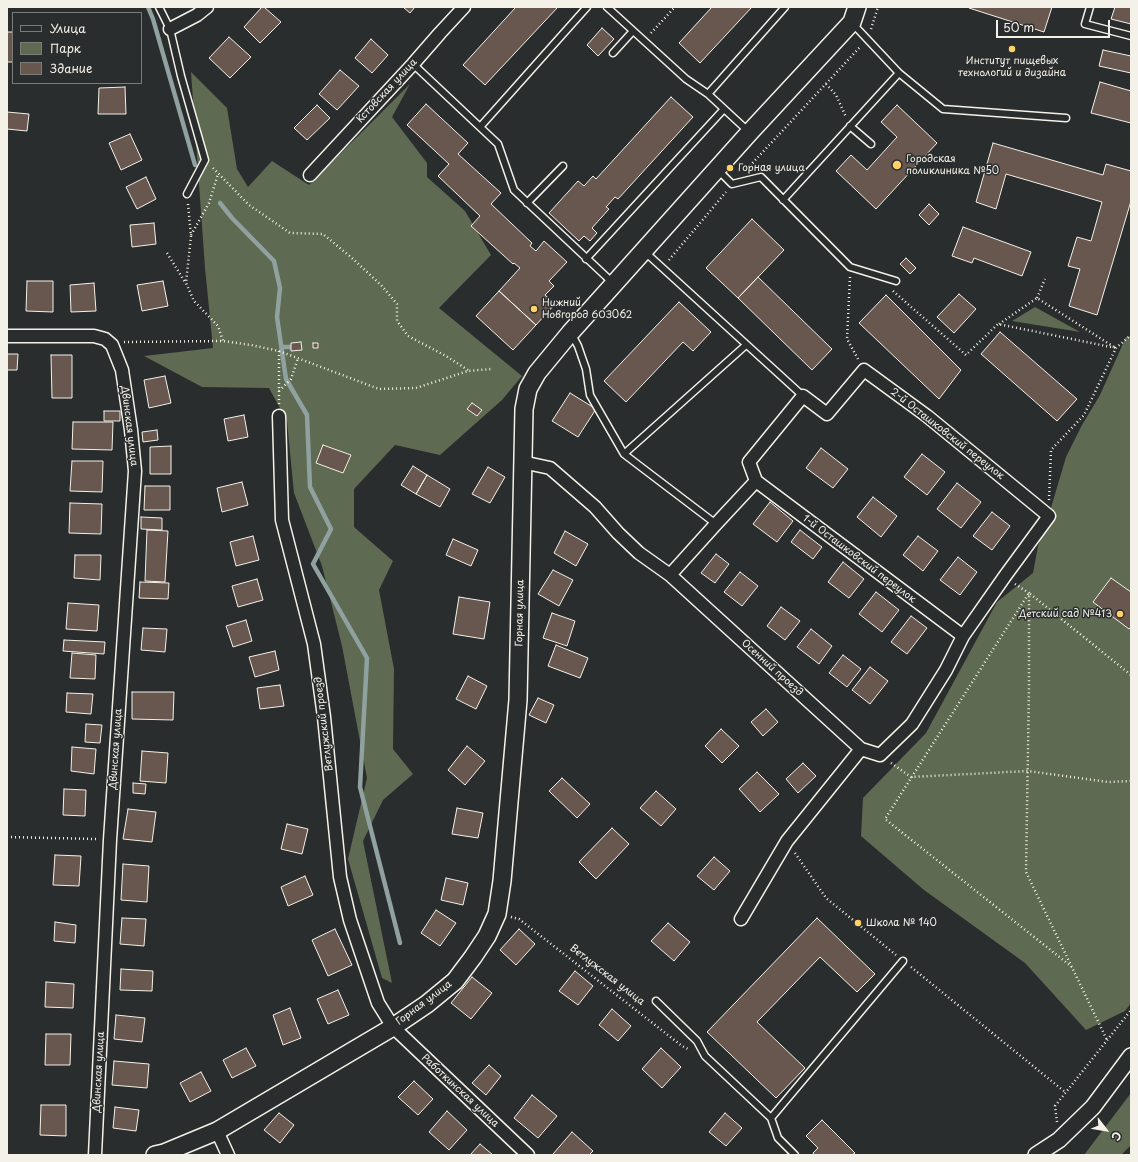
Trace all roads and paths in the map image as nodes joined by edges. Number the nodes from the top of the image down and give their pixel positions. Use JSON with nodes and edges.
{"nodes":[{"id":1,"x":159,"y":7,"type":"edge"},
{"id":2,"x":207,"y":7,"type":"edge"},
{"id":3,"x":464,"y":7,"type":"edge"},
{"id":4,"x":587,"y":7,"type":"edge"},
{"id":5,"x":607,"y":7,"type":"edge"},
{"id":6,"x":675,"y":7,"type":"edge"},
{"id":7,"x":785,"y":7,"type":"edge"},
{"id":8,"x":878,"y":7,"type":"edge"},
{"id":9,"x":1090,"y":7,"type":"edge"},
{"id":10,"x":854,"y":15,"type":"edge"},
{"id":11,"x":170,"y":29,"type":"junction"},
{"id":12,"x":633,"y":31,"type":"junction"},
{"id":13,"x":1131,"y":36,"type":"edge"},
{"id":14,"x":868,"y":39,"type":"junction"},
{"id":15,"x":644,"y":41,"type":"junction"},
{"id":16,"x":612,"y":54,"type":"dead end"},
{"id":17,"x":413,"y":64,"type":"junction"},
{"id":18,"x":899,"y":72,"type":"junction"},
{"id":19,"x":826,"y":84,"type":"junction"},
{"id":20,"x":708,"y":94,"type":"junction"},
{"id":21,"x":724,"y":109,"type":"junction"},
{"id":22,"x":1066,"y":118,"type":"dead end"},
{"id":23,"x":850,"y":126,"type":"junction"},
{"id":24,"x":480,"y":127,"type":"junction"},
{"id":25,"x":750,"y":132,"type":"junction"},
{"id":26,"x":871,"y":144,"type":"dead end"},
{"id":27,"x":204,"y":160,"type":"junction"},
{"id":28,"x":563,"y":166,"type":"dead end"},
{"id":29,"x":717,"y":169,"type":"junction"},
{"id":30,"x":218,"y":174,"type":"junction"},
{"id":31,"x":310,"y":175,"type":"dead end"},
{"id":32,"x":732,"y":184,"type":"junction"},
{"id":33,"x":187,"y":194,"type":"joint"},
{"id":34,"x":783,"y":200,"type":"junction"},
{"id":35,"x":527,"y":203,"type":"junction"},
{"id":36,"x":191,"y":236,"type":"junction"},
{"id":37,"x":644,"y":251,"type":"junction"},
{"id":38,"x":167,"y":253,"type":"dead end"},
{"id":39,"x":586,"y":259,"type":"junction"},
{"id":40,"x":662,"y":268,"type":"junction"},
{"id":41,"x":850,"y":268,"type":"junction"},
{"id":42,"x":875,"y":275,"type":"junction"},
{"id":43,"x":1045,"y":279,"type":"dead end"},
{"id":44,"x":896,"y":281,"type":"dead end"},
{"id":45,"x":186,"y":283,"type":"junction"},
{"id":46,"x":614,"y":285,"type":"junction"},
{"id":47,"x":1037,"y":298,"type":"junction"},
{"id":48,"x":998,"y":324,"type":"junction"},
{"id":49,"x":570,"y":333,"type":"junction"},
{"id":50,"x":1131,"y":335,"type":"edge"},
{"id":51,"x":7,"y":336,"type":"edge"},
{"id":52,"x":223,"y":341,"type":"junction"},
{"id":53,"x":117,"y":344,"type":"junction"},
{"id":54,"x":746,"y":345,"type":"junction"},
{"id":55,"x":1116,"y":348,"type":"junction"},
{"id":56,"x":279,"y":351,"type":"junction"},
{"id":57,"x":298,"y":358,"type":"junction"},
{"id":58,"x":491,"y":369,"type":"dead end"},
{"id":59,"x":864,"y":370,"type":"junction"},
{"id":60,"x":468,"y":371,"type":"junction"},
{"id":61,"x":279,"y":391,"type":"junction"},
{"id":62,"x":803,"y":396,"type":"junction"},
{"id":63,"x":279,"y":416,"type":"joint"},
{"id":64,"x":624,"y":454,"type":"junction"},
{"id":65,"x":522,"y":462,"type":"junction"},
{"id":66,"x":756,"y":481,"type":"junction"},
{"id":67,"x":1049,"y":516,"type":"junction"},
{"id":68,"x":716,"y":524,"type":"junction"},
{"id":69,"x":670,"y":575,"type":"junction"},
{"id":70,"x":1005,"y":576,"type":"junction"},
{"id":71,"x":1029,"y":594,"type":"junction"},
{"id":72,"x":963,"y":636,"type":"junction"},
{"id":73,"x":1131,"y":675,"type":"edge"},
{"id":74,"x":861,"y":749,"type":"junction"},
{"id":75,"x":880,"y":755,"type":"junction"},
{"id":76,"x":1028,"y":771,"type":"junction"},
{"id":77,"x":911,"y":778,"type":"junction"},
{"id":78,"x":1131,"y":780,"type":"edge"},
{"id":79,"x":7,"y":837,"type":"edge"},
{"id":80,"x":110,"y":840,"type":"junction"},
{"id":81,"x":787,"y":842,"type":"junction"},
{"id":82,"x":497,"y":914,"type":"junction"},
{"id":83,"x":741,"y":919,"type":"dead end"},
{"id":84,"x":903,"y":961,"type":"junction"},
{"id":85,"x":1072,"y":967,"type":"junction"},
{"id":86,"x":656,"y":1001,"type":"dead end"},
{"id":87,"x":1131,"y":1010,"type":"edge"},
{"id":88,"x":392,"y":1027,"type":"junction"},
{"id":89,"x":1107,"y":1040,"type":"junction"},
{"id":90,"x":705,"y":1056,"type":"junction"},
{"id":91,"x":1131,"y":1056,"type":"edge"},
{"id":92,"x":1065,"y":1092,"type":"junction"},
{"id":93,"x":771,"y":1118,"type":"junction"},
{"id":94,"x":217,"y":1131,"type":"junction"},
{"id":95,"x":1059,"y":1140,"type":"junction"},
{"id":96,"x":95,"y":1155,"type":"edge"},
{"id":97,"x":155,"y":1155,"type":"edge"},
{"id":98,"x":228,"y":1155,"type":"edge"},
{"id":99,"x":528,"y":1155,"type":"edge"},
{"id":100,"x":795,"y":1155,"type":"edge"},
{"id":101,"x":1036,"y":1155,"type":"edge"}],
"edges":[{"from":1,"to":11,"type":"lane"},
{"from":2,"to":11,"type":"street"},
{"from":3,"to":17,"type":"street","name":"Кстовская улица"},
{"from":4,"to":24,"type":"lane"},
{"from":5,"to":12,"type":"lane"},
{"from":6,"to":15,"type":"path"},
{"from":7,"to":20,"type":"lane"},
{"from":8,"to":14,"type":"path"},
{"from":9,"to":13,"type":"lane"},
{"from":10,"to":14,"type":"lane"},
{"from":10,"to":25,"type":"main road","name":"Горная улица"},
{"from":11,"to":27,"type":"lane"},
{"from":12,"to":15,"type":"lane"},
{"from":12,"to":16,"type":"lane"},
{"from":14,"to":18,"type":"lane"},
{"from":14,"to":19,"type":"path"},
{"from":15,"to":20,"type":"lane"},
{"from":17,"to":24,"type":"lane"},
{"from":17,"to":31,"type":"street","name":"Кстовская улица"},
{"from":18,"to":22,"type":"lane"},
{"from":18,"to":23,"type":"lane"},
{"from":19,"to":23,"type":"path"},
{"from":19,"to":32,"type":"path"},
{"from":20,"to":21,"type":"lane"},
{"from":21,"to":25,"type":"lane"},
{"from":21,"to":39,"type":"lane"},
{"from":23,"to":26,"type":"lane"},
{"from":23,"to":34,"type":"lane"},
{"from":24,"to":35,"type":"lane"},
{"from":25,"to":29,"type":"main road","name":"Горная улица"},
{"from":27,"to":30,"type":"path"},
{"from":27,"to":33,"type":"lane"},
{"from":28,"to":35,"type":"lane"},
{"from":29,"to":32,"type":"lane"},
{"from":29,"to":37,"type":"main road","name":"Горная улица"},
{"from":30,"to":36,"type":"path"},
{"from":30,"to":60,"type":"path"},
{"from":32,"to":34,"type":"lane"},
{"from":32,"to":40,"type":"path"},
{"from":33,"to":36,"type":"path"},
{"from":34,"to":41,"type":"lane"},
{"from":35,"to":39,"type":"lane"},
{"from":36,"to":45,"type":"path"},
{"from":37,"to":40,"type":"lane"},
{"from":37,"to":46,"type":"main road","name":"Горная улица"},
{"from":38,"to":45,"type":"path"},
{"from":39,"to":46,"type":"lane"},
{"from":40,"to":54,"type":"lane"},
{"from":41,"to":42,"type":"lane"},
{"from":41,"to":59,"type":"path"},
{"from":42,"to":44,"type":"lane"},
{"from":42,"to":48,"type":"path"},
{"from":43,"to":47,"type":"path"},
{"from":45,"to":52,"type":"path"},
{"from":46,"to":49,"type":"main road","name":"Горная улица"},
{"from":47,"to":48,"type":"path"},
{"from":47,"to":55,"type":"path"},
{"from":48,"to":55,"type":"path"},
{"from":49,"to":64,"type":"lane"},
{"from":49,"to":65,"type":"main road","name":"Горная улица"},
{"from":50,"to":55,"type":"path"},
{"from":51,"to":53,"type":"street"},
{"from":52,"to":53,"type":"path"},
{"from":52,"to":56,"type":"path"},
{"from":53,"to":80,"type":"street","name":"Двинская улица"},
{"from":54,"to":62,"type":"lane"},
{"from":54,"to":64,"type":"lane"},
{"from":55,"to":67,"type":"path"},
{"from":56,"to":57,"type":"path"},
{"from":56,"to":61,"type":"path"},
{"from":57,"to":60,"type":"path"},
{"from":57,"to":61,"type":"path"},
{"from":58,"to":60,"type":"path"},
{"from":59,"to":62,"type":"street"},
{"from":59,"to":67,"type":"street","name":"2-й Осташковский переулок"},
{"from":61,"to":63,"type":"path"},
{"from":62,"to":66,"type":"street"},
{"from":63,"to":88,"type":"street","name":"Ветлужский проезд"},
{"from":64,"to":68,"type":"lane"},
{"from":65,"to":69,"type":"street","name":"Осенний проезд"},
{"from":65,"to":82,"type":"main road","name":"Горная улица"},
{"from":66,"to":68,"type":"street"},
{"from":66,"to":72,"type":"street","name":"1-й Осташковский переулок"},
{"from":67,"to":70,"type":"street"},
{"from":68,"to":69,"type":"street"},
{"from":69,"to":74,"type":"street","name":"Осенний проезд"},
{"from":70,"to":71,"type":"path"},
{"from":70,"to":72,"type":"street"},
{"from":71,"to":73,"type":"path"},
{"from":71,"to":76,"type":"path"},
{"from":71,"to":77,"type":"path"},
{"from":72,"to":75,"type":"street"},
{"from":74,"to":75,"type":"street"},
{"from":74,"to":81,"type":"street"},
{"from":75,"to":77,"type":"path"},
{"from":76,"to":77,"type":"path"},
{"from":76,"to":78,"type":"path"},
{"from":76,"to":85,"type":"path"},
{"from":77,"to":85,"type":"path"},
{"from":79,"to":80,"type":"path"},
{"from":80,"to":96,"type":"street","name":"Двинская улица"},
{"from":81,"to":83,"type":"street"},
{"from":81,"to":84,"type":"path"},
{"from":82,"to":88,"type":"main road","name":"Горная улица"},
{"from":82,"to":90,"type":"path","name":"Ветлужская улица"},
{"from":84,"to":92,"type":"path"},
{"from":84,"to":93,"type":"lane"},
{"from":85,"to":89,"type":"path"},
{"from":86,"to":90,"type":"lane","name":"Ветлужская улица"},
{"from":87,"to":89,"type":"path"},
{"from":88,"to":94,"type":"main road","name":"Горная улица"},
{"from":88,"to":99,"type":"street","name":"Работкинская улица"},
{"from":89,"to":92,"type":"path"},
{"from":90,"to":93,"type":"lane","name":"Ветлужская улица"},
{"from":91,"to":95,"type":"street"},
{"from":92,"to":95,"type":"path"},
{"from":93,"to":100,"type":"lane","name":"Ветлужская улица"},
{"from":94,"to":97,"type":"main road","name":"Горная улица"},
{"from":94,"to":98,"type":"street"},
{"from":95,"to":101,"type":"street"}]}
